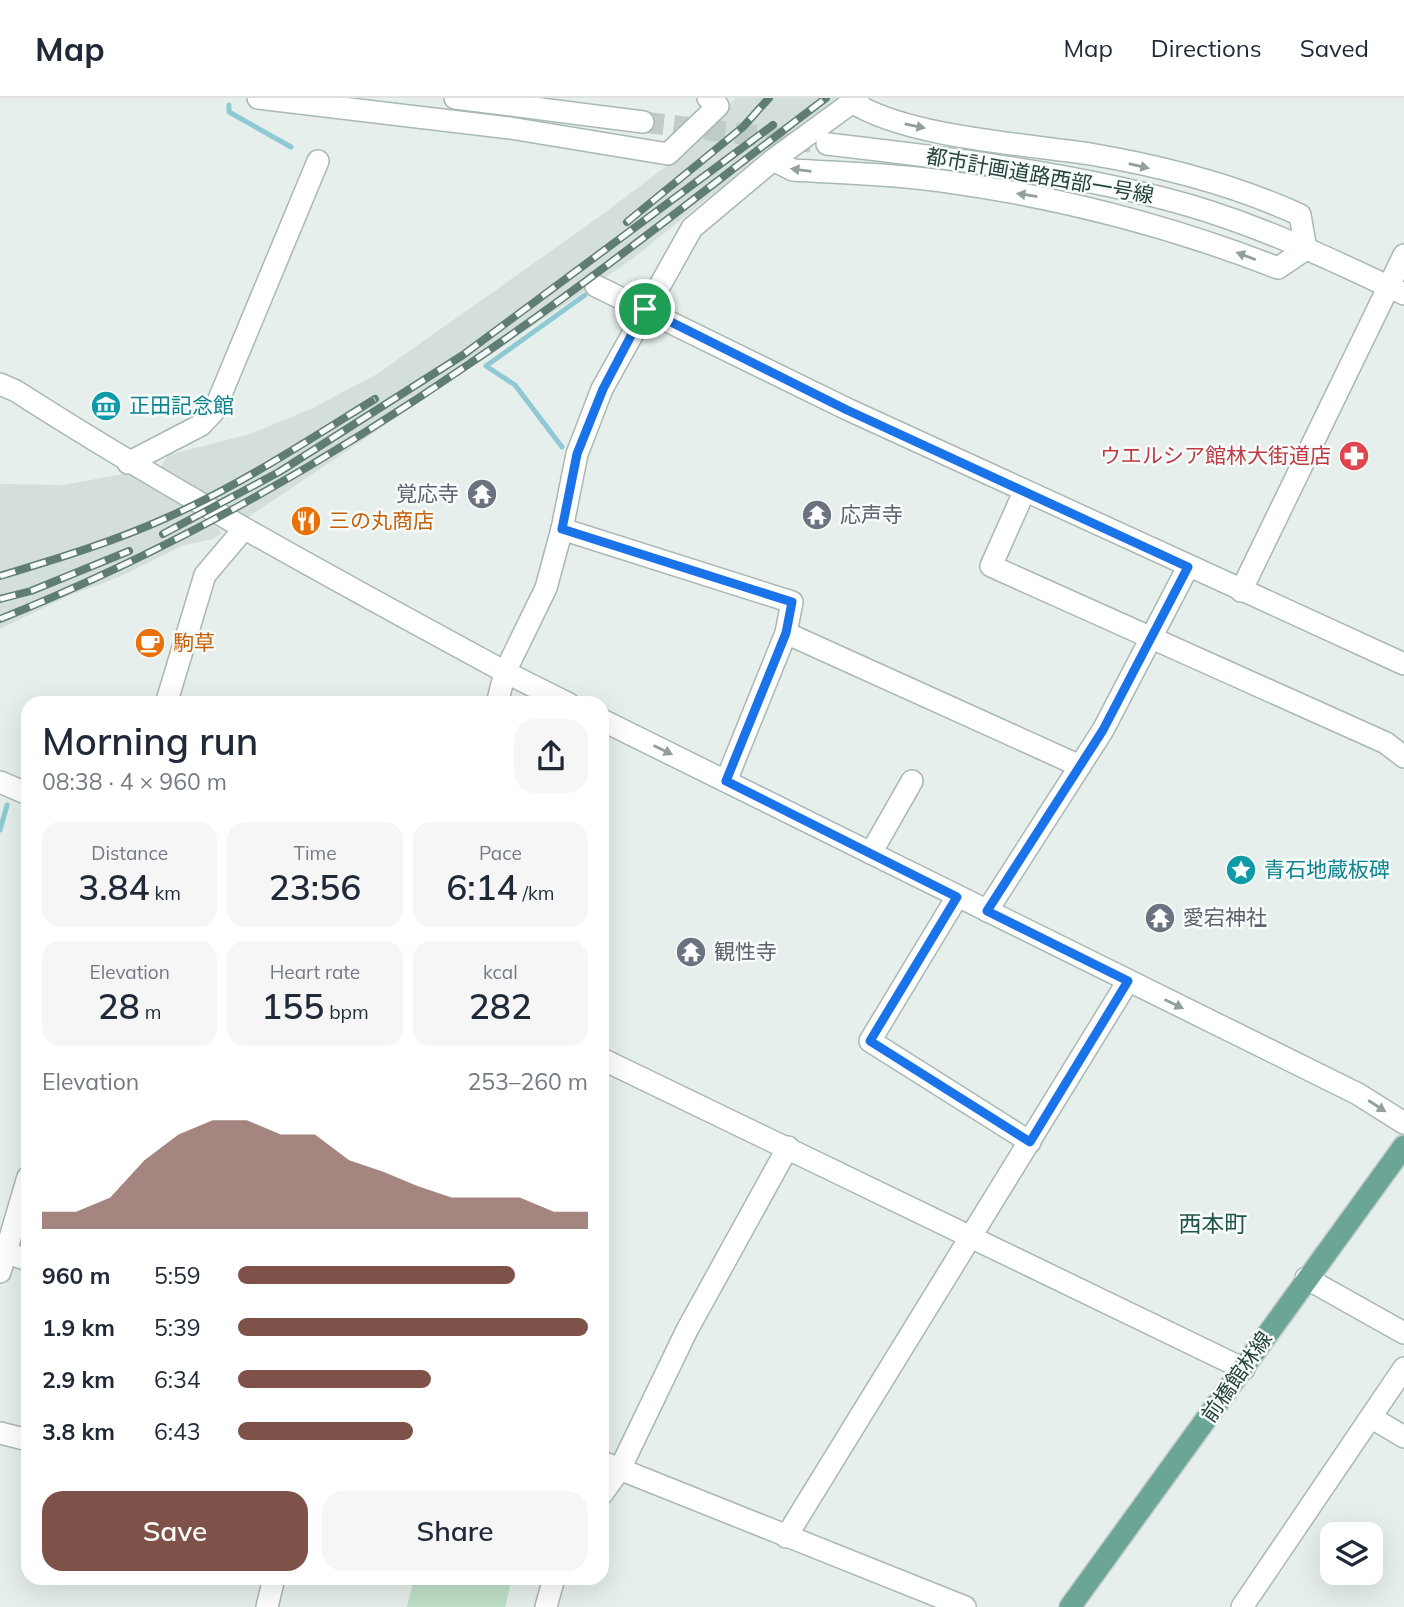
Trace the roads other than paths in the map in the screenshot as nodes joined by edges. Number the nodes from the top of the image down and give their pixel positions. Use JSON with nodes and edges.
{"nodes":[{"id":1,"x":258,"y":98,"type":"edge"},
{"id":2,"x":455,"y":98,"type":"edge"},
{"id":3,"x":708,"y":98,"type":"edge"},
{"id":4,"x":855,"y":100,"type":"edge"},
{"id":5,"x":643,"y":122,"type":"tunnel mouth"},
{"id":6,"x":827,"y":144,"type":"tunnel mouth"},
{"id":7,"x":773,"y":160,"type":"junction"},
{"id":8,"x":318,"y":161,"type":"dead end"},
{"id":9,"x":1307,"y":249,"type":"junction"},
{"id":10,"x":1404,"y":255,"type":"edge"},
{"id":11,"x":596,"y":286,"type":"dead end"},
{"id":12,"x":1396,"y":290,"type":"edge"},
{"id":13,"x":645,"y":309,"type":"junction"},
{"id":14,"x":0,"y":384,"type":"edge"},
{"id":15,"x":128,"y":463,"type":"junction"},
{"id":16,"x":1024,"y":492,"type":"junction"},
{"id":17,"x":562,"y":529,"type":"junction"},
{"id":18,"x":243,"y":530,"type":"junction"},
{"id":19,"x":1188,"y":567,"type":"junction"},
{"id":20,"x":1241,"y":591,"type":"junction"},
{"id":21,"x":786,"y":633,"type":"junction"},
{"id":22,"x":1149,"y":636,"type":"junction"},
{"id":23,"x":1404,"y":664,"type":"edge"},
{"id":24,"x":505,"y":672,"type":"junction"},
{"id":25,"x":168,"y":696,"type":"edge"},
{"id":26,"x":498,"y":696,"type":"edge"},
{"id":27,"x":553,"y":696,"type":"edge"},
{"id":28,"x":609,"y":723,"type":"edge"},
{"id":29,"x":1404,"y":757,"type":"edge"},
{"id":30,"x":1080,"y":766,"type":"junction"},
{"id":31,"x":726,"y":781,"type":"junction"},
{"id":32,"x":912,"y":781,"type":"dead end"},
{"id":33,"x":0,"y":782,"type":"edge"},
{"id":34,"x":21,"y":791,"type":"edge"},
{"id":35,"x":870,"y":853,"type":"junction"},
{"id":36,"x":957,"y":897,"type":"junction"},
{"id":37,"x":987,"y":911,"type":"junction"},
{"id":38,"x":1128,"y":981,"type":"junction"},
{"id":39,"x":609,"y":1062,"type":"edge"},
{"id":40,"x":1404,"y":1124,"type":"edge"},
{"id":41,"x":1030,"y":1142,"type":"junction"},
{"id":42,"x":1404,"y":1146,"type":"edge"},
{"id":43,"x":788,"y":1147,"type":"junction"},
{"id":44,"x":21,"y":1199,"type":"edge"},
{"id":45,"x":972,"y":1237,"type":"junction"},
{"id":46,"x":2,"y":1258,"type":"edge"},
{"id":47,"x":21,"y":1259,"type":"edge"},
{"id":48,"x":1306,"y":1278,"type":"junction"},
{"id":49,"x":1404,"y":1334,"type":"edge"},
{"id":50,"x":1404,"y":1368,"type":"edge"},
{"id":51,"x":1244,"y":1369,"type":"junction"},
{"id":52,"x":1372,"y":1418,"type":"junction"},
{"id":53,"x":0,"y":1433,"type":"edge"},
{"id":54,"x":1404,"y":1437,"type":"edge"},
{"id":55,"x":21,"y":1438,"type":"edge"},
{"id":56,"x":611,"y":1465,"type":"edge"},
{"id":57,"x":786,"y":1536,"type":"junction"},
{"id":58,"x":272,"y":1585,"type":"edge"},
{"id":59,"x":552,"y":1585,"type":"edge"},
{"id":60,"x":267,"y":1607,"type":"edge"},
{"id":61,"x":546,"y":1607,"type":"edge"},
{"id":62,"x":965,"y":1607,"type":"edge"},
{"id":63,"x":1070,"y":1607,"type":"edge"},
{"id":64,"x":1242,"y":1607,"type":"edge"}],
"edges":[{"from":1,"to":3,"type":"street"},
{"from":2,"to":5,"type":"street"},
{"from":4,"to":7,"type":"street"},
{"from":4,"to":9,"type":"street","one_way":true},
{"from":6,"to":9,"type":"street","name":"都市計画道路西部一号線"},
{"from":9,"to":7,"type":"street","one_way":true},
{"from":7,"to":13,"type":"street"},
{"from":8,"to":15,"type":"street"},
{"from":9,"to":12,"type":"street","name":"都市計画道路西部一号線"},
{"from":10,"to":12,"type":"street"},
{"from":11,"to":13,"type":"street"},
{"from":12,"to":20,"type":"street"},
{"from":13,"to":16,"type":"street"},
{"from":13,"to":17,"type":"street"},
{"from":14,"to":15,"type":"street"},
{"from":15,"to":18,"type":"street"},
{"from":16,"to":19,"type":"street"},
{"from":16,"to":22,"type":"street"},
{"from":17,"to":21,"type":"street"},
{"from":17,"to":24,"type":"street"},
{"from":18,"to":24,"type":"street"},
{"from":18,"to":25,"type":"street"},
{"from":19,"to":20,"type":"street"},
{"from":19,"to":22,"type":"street"},
{"from":20,"to":23,"type":"street"},
{"from":21,"to":30,"type":"street"},
{"from":21,"to":31,"type":"street"},
{"from":22,"to":29,"type":"street"},
{"from":22,"to":30,"type":"street"},
{"from":24,"to":26,"type":"street"},
{"from":24,"to":27,"type":"street"},
{"from":28,"to":31,"type":"street","one_way":true},
{"from":30,"to":37,"type":"street"},
{"from":31,"to":35,"type":"street"},
{"from":32,"to":35,"type":"street"},
{"from":33,"to":34,"type":"street"},
{"from":35,"to":36,"type":"street"},
{"from":36,"to":37,"type":"street"},
{"from":36,"to":41,"type":"street"},
{"from":37,"to":38,"type":"street"},
{"from":38,"to":40,"type":"street","one_way":true},
{"from":38,"to":41,"type":"street"},
{"from":39,"to":43,"type":"street"},
{"from":41,"to":45,"type":"street"},
{"from":42,"to":48,"type":"main road","name":"前橋館林線"},
{"from":43,"to":45,"type":"street"},
{"from":43,"to":56,"type":"street"},
{"from":44,"to":46,"type":"street"},
{"from":45,"to":51,"type":"street"},
{"from":45,"to":57,"type":"street"},
{"from":46,"to":47,"type":"street"},
{"from":48,"to":49,"type":"street"},
{"from":48,"to":51,"type":"main road","name":"前橋館林線"},
{"from":50,"to":52,"type":"street"},
{"from":51,"to":63,"type":"main road","name":"前橋館林線"},
{"from":52,"to":54,"type":"street"},
{"from":52,"to":64,"type":"street"},
{"from":53,"to":55,"type":"street"},
{"from":56,"to":57,"type":"street"},
{"from":57,"to":62,"type":"street"},
{"from":58,"to":60,"type":"street"},
{"from":59,"to":61,"type":"street"}]}
